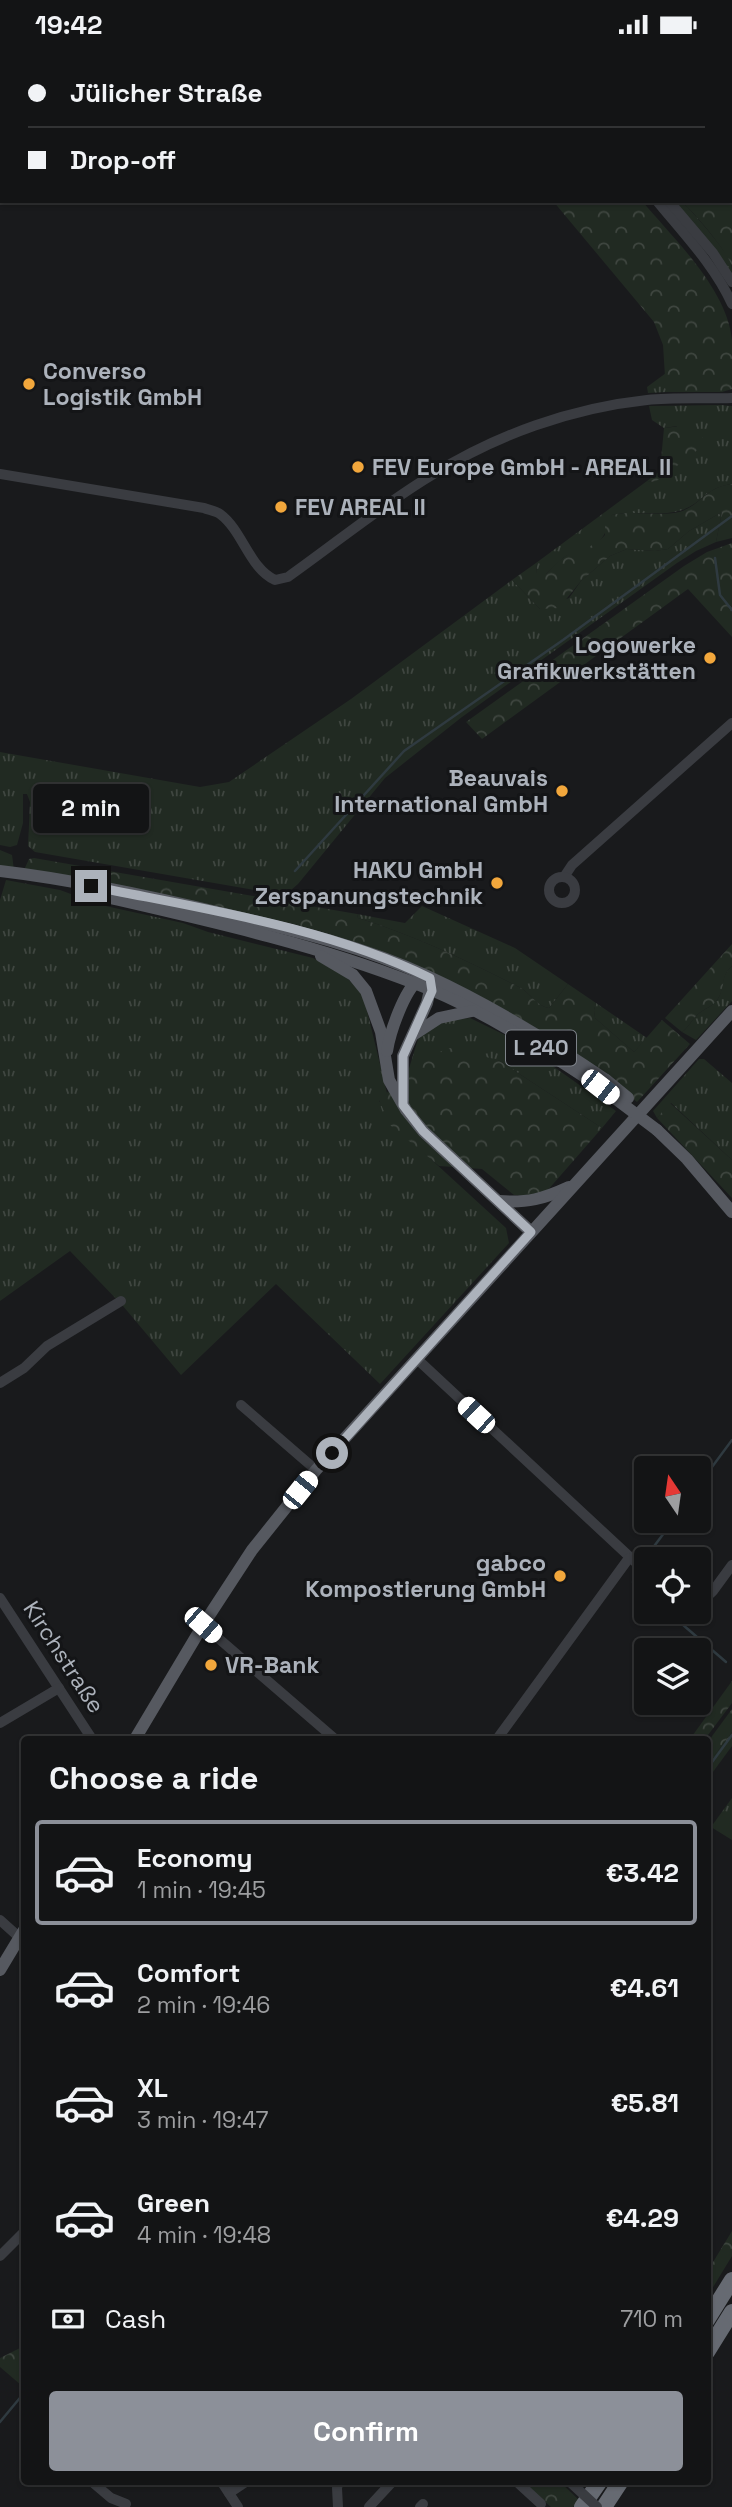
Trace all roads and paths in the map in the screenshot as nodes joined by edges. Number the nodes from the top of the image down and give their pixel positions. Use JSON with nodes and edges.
{"nodes":[{"id":1,"x":659,"y":203,"type":"edge"},
{"id":2,"x":671,"y":203,"type":"edge"},
{"id":3,"x":732,"y":282,"type":"edge"},
{"id":4,"x":732,"y":304,"type":"edge"},
{"id":5,"x":732,"y":398,"type":"edge"},
{"id":6,"x":0,"y":474,"type":"edge"},
{"id":7,"x":732,"y":723,"type":"edge"},
{"id":8,"x":0,"y":871,"type":"edge"},
{"id":9,"x":564,"y":877,"type":"dead end"},
{"id":10,"x":43,"y":879,"type":"junction"},
{"id":11,"x":298,"y":943,"type":"junction"},
{"id":12,"x":425,"y":982,"type":"junction"},
{"id":13,"x":473,"y":1011,"type":"junction"},
{"id":14,"x":732,"y":1011,"type":"edge"},
{"id":15,"x":410,"y":1038,"type":"junction"},
{"id":16,"x":386,"y":1058,"type":"junction"},
{"id":17,"x":603,"y":1083,"type":"junction"},
{"id":18,"x":403,"y":1105,"type":"junction"},
{"id":19,"x":659,"y":1128,"type":"junction"},
{"id":20,"x":575,"y":1184,"type":"junction"},
{"id":21,"x":499,"y":1201,"type":"junction"},
{"id":22,"x":732,"y":1203,"type":"edge"},
{"id":23,"x":732,"y":1212,"type":"edge"},
{"id":24,"x":531,"y":1232,"type":"junction"},
{"id":25,"x":121,"y":1301,"type":"dead end"},
{"id":26,"x":417,"y":1359,"type":"junction"},
{"id":27,"x":0,"y":1383,"type":"edge"},
{"id":28,"x":241,"y":1405,"type":"dead end"},
{"id":29,"x":316,"y":1470,"type":"junction"},
{"id":30,"x":629,"y":1558,"type":"junction"},
{"id":31,"x":634,"y":1562,"type":"edge"},
{"id":32,"x":732,"y":1565,"type":"edge"},
{"id":33,"x":711,"y":1593,"type":"edge"},
{"id":34,"x":0,"y":1598,"type":"edge"},
{"id":35,"x":203,"y":1625,"type":"junction"},
{"id":36,"x":58,"y":1688,"type":"junction"},
{"id":37,"x":0,"y":1723,"type":"edge"},
{"id":38,"x":90,"y":1736,"type":"edge"},
{"id":39,"x":137,"y":1736,"type":"edge"},
{"id":40,"x":332,"y":1736,"type":"edge"},
{"id":41,"x":499,"y":1736,"type":"edge"},
{"id":42,"x":0,"y":1920,"type":"edge"},
{"id":43,"x":21,"y":1933,"type":"edge"},
{"id":44,"x":21,"y":1936,"type":"edge"},
{"id":45,"x":0,"y":1970,"type":"edge"},
{"id":46,"x":21,"y":2235,"type":"edge"},
{"id":47,"x":0,"y":2256,"type":"edge"},
{"id":48,"x":732,"y":2280,"type":"edge"},
{"id":49,"x":732,"y":2312,"type":"edge"},
{"id":50,"x":711,"y":2314,"type":"edge"},
{"id":51,"x":732,"y":2327,"type":"edge"},
{"id":52,"x":716,"y":2338,"type":"junction"},
{"id":53,"x":711,"y":2346,"type":"edge"},
{"id":54,"x":96,"y":2485,"type":"edge"},
{"id":55,"x":224,"y":2485,"type":"edge"},
{"id":56,"x":241,"y":2485,"type":"edge"},
{"id":57,"x":338,"y":2485,"type":"edge"},
{"id":58,"x":389,"y":2485,"type":"edge"},
{"id":59,"x":520,"y":2485,"type":"edge"},
{"id":60,"x":573,"y":2485,"type":"edge"},
{"id":61,"x":597,"y":2485,"type":"edge"},
{"id":62,"x":618,"y":2485,"type":"edge"},
{"id":63,"x":229,"y":2493,"type":"junction"},
{"id":64,"x":127,"y":2504,"type":"dead end"},
{"id":65,"x":541,"y":2504,"type":"dead end"},
{"id":66,"x":238,"y":2507,"type":"edge"},
{"id":67,"x":338,"y":2507,"type":"edge"},
{"id":68,"x":369,"y":2507,"type":"edge"},
{"id":69,"x":582,"y":2507,"type":"edge"},
{"id":70,"x":597,"y":2507,"type":"edge"},
{"id":71,"x":604,"y":2507,"type":"edge"}],
"edges":[{"from":1,"to":4,"type":"street"},
{"from":2,"to":3,"type":"street"},
{"from":5,"to":6,"type":"street"},
{"from":7,"to":9,"type":"street"},
{"from":8,"to":10,"type":"main road","number":"L 240"},
{"from":10,"to":11,"type":"main road","number":"L 240"},
{"from":10,"to":12,"type":"main road","number":"L 240"},
{"from":11,"to":12,"type":"main road","number":"L 240"},
{"from":11,"to":16,"type":"main road"},
{"from":12,"to":13,"type":"main road","number":"L 240"},
{"from":12,"to":15,"type":"main road"},
{"from":12,"to":16,"type":"main road"},
{"from":12,"to":17,"type":"main road","number":"L 240"},
{"from":13,"to":15,"type":"main road"},
{"from":13,"to":17,"type":"main road","number":"L 240"},
{"from":14,"to":20,"type":"main road"},
{"from":15,"to":18,"type":"main road"},
{"from":16,"to":18,"type":"main road"},
{"from":17,"to":19,"type":"main road","number":"L 240","bridge":true},
{"from":18,"to":21,"type":"main road"},
{"from":19,"to":22,"type":"main road","number":"L 240"},
{"from":19,"to":23,"type":"main road","number":"L 240"},
{"from":20,"to":21,"type":"main road"},
{"from":20,"to":24,"type":"main road"},
{"from":21,"to":24,"type":"main road"},
{"from":24,"to":26,"type":"main road"},
{"from":25,"to":27,"type":"street"},
{"from":26,"to":29,"type":"main road"},
{"from":26,"to":30,"type":"street"},
{"from":28,"to":29,"type":"street"},
{"from":29,"to":35,"type":"main road"},
{"from":30,"to":31,"type":"street"},
{"from":30,"to":41,"type":"street"},
{"from":32,"to":33,"type":"street"},
{"from":34,"to":36,"type":"street","name":"Kirchstraße"},
{"from":35,"to":39,"type":"main road"},
{"from":35,"to":40,"type":"street"},
{"from":36,"to":37,"type":"street"},
{"from":36,"to":38,"type":"street","name":"Kirchstraße"},
{"from":42,"to":43,"type":"street"},
{"from":44,"to":45,"type":"main road"},
{"from":46,"to":47,"type":"street"},
{"from":48,"to":50,"type":"highway"},
{"from":49,"to":52,"type":"highway"},
{"from":51,"to":52,"type":"highway"},
{"from":52,"to":53,"type":"highway"},
{"from":54,"to":64,"type":"street"},
{"from":55,"to":63,"type":"street"},
{"from":56,"to":63,"type":"street"},
{"from":57,"to":67,"type":"street"},
{"from":58,"to":68,"type":"street"},
{"from":59,"to":65,"type":"street"},
{"from":60,"to":70,"type":"street","bridge":true},
{"from":61,"to":69,"type":"highway"},
{"from":62,"to":71,"type":"highway"},
{"from":63,"to":66,"type":"street"}]}
